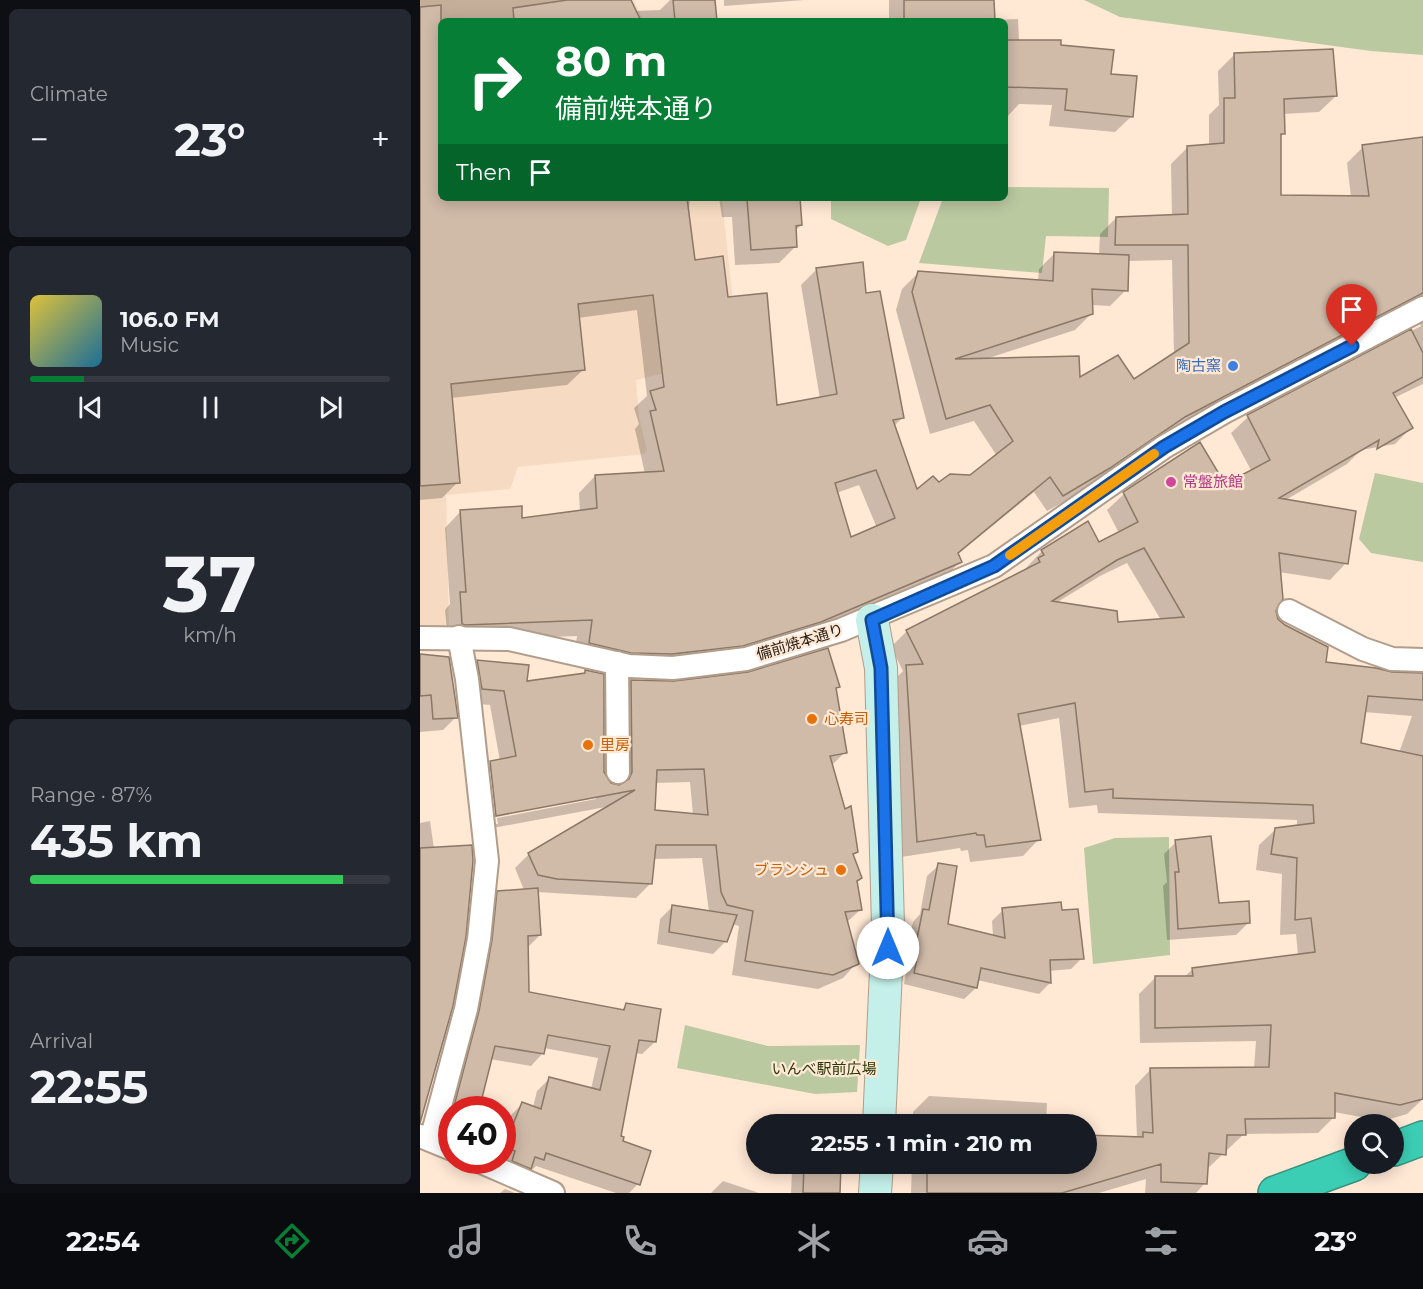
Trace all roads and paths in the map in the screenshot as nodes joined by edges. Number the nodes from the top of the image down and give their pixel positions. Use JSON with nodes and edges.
{"nodes":[{"id":1,"x":1423,"y":308,"type":"edge"},
{"id":2,"x":1289,"y":611,"type":"dead end"},
{"id":3,"x":872,"y":620,"type":"junction"},
{"id":4,"x":459,"y":637,"type":"junction"},
{"id":5,"x":420,"y":638,"type":"edge"},
{"id":6,"x":1423,"y":660,"type":"edge"},
{"id":7,"x":617,"y":663,"type":"junction"},
{"id":8,"x":618,"y":772,"type":"dead end"},
{"id":9,"x":880,"y":1114,"type":"edge"},
{"id":10,"x":1423,"y":1138,"type":"edge"},
{"id":11,"x":434,"y":1142,"type":"edge"},
{"id":12,"x":1404,"y":1145,"type":"edge"},
{"id":13,"x":1344,"y":1168,"type":"edge"},
{"id":14,"x":509,"y":1174,"type":"edge"},
{"id":15,"x":876,"y":1174,"type":"edge"},
{"id":16,"x":553,"y":1193,"type":"edge"},
{"id":17,"x":875,"y":1193,"type":"edge"},
{"id":18,"x":1275,"y":1193,"type":"edge"}],
"edges":[{"from":1,"to":3,"type":"street","name":"備前焼本通り"},
{"from":2,"to":6,"type":"street"},
{"from":3,"to":7,"type":"street","name":"備前焼本通り"},
{"from":3,"to":9,"type":"street"},
{"from":4,"to":5,"type":"street","name":"備前焼本通り"},
{"from":4,"to":7,"type":"street","name":"備前焼本通り"},
{"from":4,"to":11,"type":"street"},
{"from":7,"to":8,"type":"street"},
{"from":10,"to":12,"type":"highway"},
{"from":13,"to":18,"type":"highway"},
{"from":14,"to":16,"type":"street"},
{"from":15,"to":17,"type":"street"}]}
